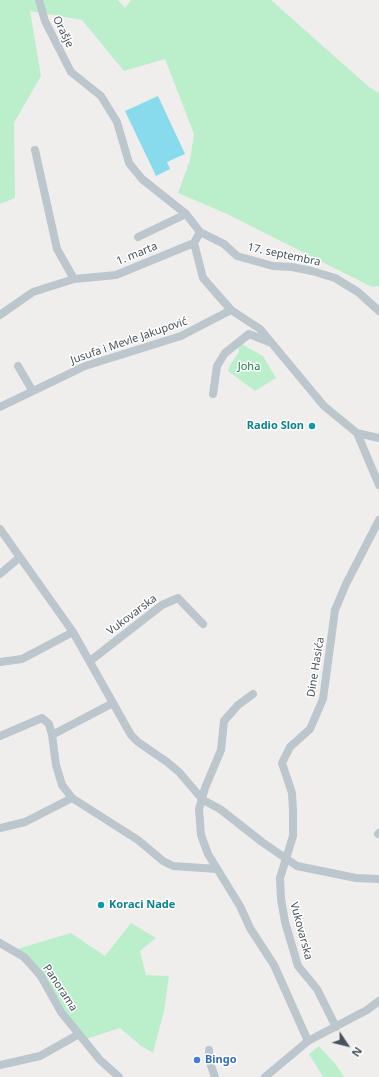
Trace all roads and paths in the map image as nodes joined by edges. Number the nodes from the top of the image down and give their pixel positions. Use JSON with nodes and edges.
{"nodes":[{"id":1,"x":39,"y":0,"type":"edge"},
{"id":2,"x":71,"y":72,"type":"joint"},
{"id":3,"x":35,"y":150,"type":"dead end"},
{"id":4,"x":186,"y":214,"type":"junction"},
{"id":5,"x":200,"y":232,"type":"junction"},
{"id":6,"x":138,"y":237,"type":"dead end"},
{"id":7,"x":194,"y":243,"type":"junction"},
{"id":8,"x":74,"y":279,"type":"junction"},
{"id":9,"x":231,"y":310,"type":"junction"},
{"id":10,"x":379,"y":311,"type":"edge"},
{"id":11,"x":0,"y":314,"type":"edge"},
{"id":12,"x":270,"y":342,"type":"junction"},
{"id":13,"x":18,"y":366,"type":"dead end"},
{"id":14,"x":32,"y":390,"type":"junction"},
{"id":15,"x":213,"y":394,"type":"dead end"},
{"id":16,"x":0,"y":407,"type":"edge"},
{"id":17,"x":357,"y":433,"type":"junction"},
{"id":18,"x":379,"y":438,"type":"edge"},
{"id":19,"x":379,"y":485,"type":"edge"},
{"id":20,"x":379,"y":520,"type":"edge"},
{"id":21,"x":0,"y":529,"type":"edge"},
{"id":22,"x":20,"y":557,"type":"junction"},
{"id":23,"x":0,"y":574,"type":"edge"},
{"id":24,"x":203,"y":624,"type":"dead end"},
{"id":25,"x":73,"y":632,"type":"junction"},
{"id":26,"x":90,"y":660,"type":"junction"},
{"id":27,"x":0,"y":662,"type":"edge"},
{"id":28,"x":253,"y":694,"type":"dead end"},
{"id":29,"x":113,"y":703,"type":"junction"},
{"id":30,"x":52,"y":735,"type":"junction"},
{"id":31,"x":0,"y":736,"type":"edge"},
{"id":32,"x":72,"y":798,"type":"junction"},
{"id":33,"x":203,"y":800,"type":"junction"},
{"id":34,"x":0,"y":828,"type":"edge"},
{"id":35,"x":285,"y":859,"type":"junction"},
{"id":36,"x":217,"y":869,"type":"junction"},
{"id":37,"x":379,"y":879,"type":"edge"},
{"id":38,"x":0,"y":943,"type":"edge"},
{"id":39,"x":379,"y":1001,"type":"edge"},
{"id":40,"x":336,"y":1027,"type":"junction"},
{"id":41,"x":79,"y":1034,"type":"junction"},
{"id":42,"x":308,"y":1041,"type":"junction"},
{"id":43,"x":209,"y":1050,"type":"dead end"},
{"id":44,"x":0,"y":1065,"type":"edge"},
{"id":45,"x":119,"y":1077,"type":"edge"},
{"id":46,"x":215,"y":1077,"type":"edge"},
{"id":47,"x":265,"y":1077,"type":"edge"}],
"edges":[{"from":1,"to":2,"type":"street","name":"Orašje"},
{"from":2,"to":4,"type":"street","name":"17. septembra"},
{"from":3,"to":8,"type":"street"},
{"from":4,"to":5,"type":"street","name":"17. septembra"},
{"from":4,"to":6,"type":"street"},
{"from":5,"to":7,"type":"street"},
{"from":5,"to":10,"type":"street","name":"17. septembra"},
{"from":7,"to":8,"type":"street","name":"1. marta"},
{"from":7,"to":9,"type":"street"},
{"from":8,"to":11,"type":"street","name":"1. marta"},
{"from":9,"to":12,"type":"street"},
{"from":9,"to":14,"type":"street","name":"Jusufa i Mevle Jakupović"},
{"from":12,"to":15,"type":"street"},
{"from":12,"to":17,"type":"street"},
{"from":13,"to":14,"type":"street"},
{"from":14,"to":16,"type":"street","name":"Jusufa i Mevle Jakupović"},
{"from":17,"to":18,"type":"street"},
{"from":17,"to":19,"type":"street"},
{"from":20,"to":35,"type":"street","name":"Dine Hasića"},
{"from":21,"to":22,"type":"street"},
{"from":22,"to":23,"type":"street"},
{"from":22,"to":25,"type":"street"},
{"from":24,"to":26,"type":"street","name":"Vukovarska"},
{"from":25,"to":26,"type":"street"},
{"from":25,"to":27,"type":"street"},
{"from":26,"to":29,"type":"street"},
{"from":28,"to":33,"type":"street"},
{"from":29,"to":30,"type":"street"},
{"from":29,"to":33,"type":"street"},
{"from":30,"to":31,"type":"street"},
{"from":30,"to":32,"type":"street"},
{"from":32,"to":34,"type":"street"},
{"from":32,"to":36,"type":"street"},
{"from":33,"to":35,"type":"street"},
{"from":33,"to":36,"type":"street"},
{"from":35,"to":37,"type":"street"},
{"from":35,"to":40,"type":"street","name":"Vukovarska"},
{"from":36,"to":42,"type":"street"},
{"from":38,"to":41,"type":"street","name":"Panorama"},
{"from":39,"to":40,"type":"street"},
{"from":40,"to":42,"type":"street"},
{"from":41,"to":44,"type":"street"},
{"from":41,"to":45,"type":"street","name":"Panorama"},
{"from":42,"to":47,"type":"street"},
{"from":43,"to":46,"type":"street"}]}
